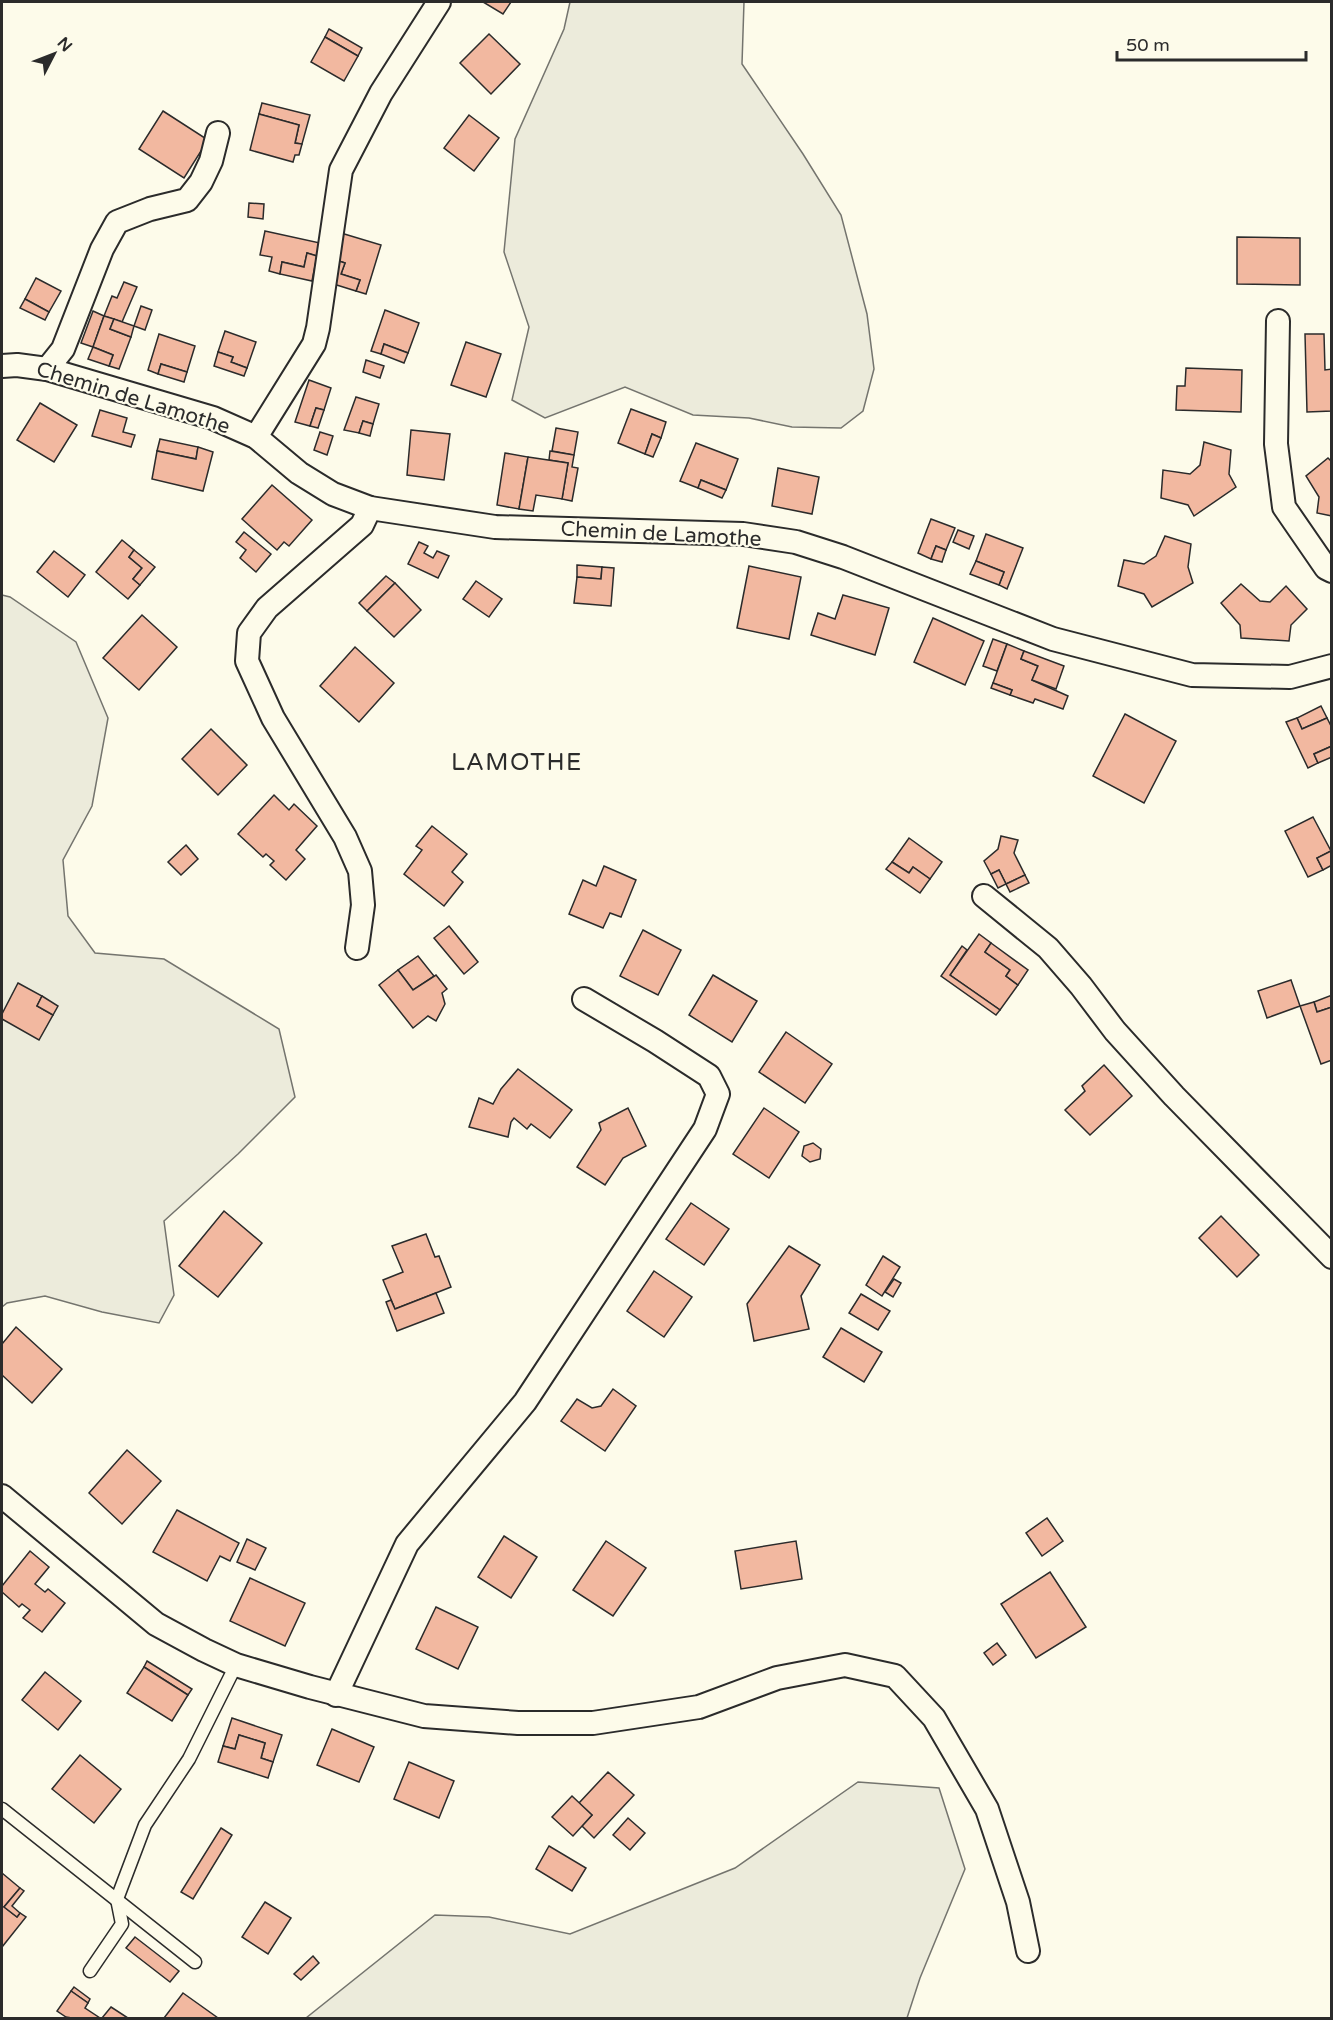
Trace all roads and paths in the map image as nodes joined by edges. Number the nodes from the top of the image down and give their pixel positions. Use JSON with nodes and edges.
{"nodes":[{"id":1,"x":439,"y":2,"type":"edge"},
{"id":2,"x":218,"y":133,"type":"dead end"},
{"id":3,"x":1278,"y":321,"type":"dead end"},
{"id":4,"x":2,"y":366,"type":"edge"},
{"id":5,"x":47,"y":369,"type":"junction"},
{"id":6,"x":256,"y":437,"type":"junction"},
{"id":7,"x":370,"y":508,"type":"junction"},
{"id":8,"x":1332,"y":572,"type":"edge"},
{"id":9,"x":1332,"y":666,"type":"edge"},
{"id":10,"x":984,"y":896,"type":"dead end"},
{"id":11,"x":357,"y":948,"type":"dead end"},
{"id":12,"x":584,"y":999,"type":"dead end"},
{"id":13,"x":1332,"y":1257,"type":"edge"},
{"id":14,"x":2,"y":1496,"type":"edge"},
{"id":15,"x":237,"y":1665,"type":"junction"},
{"id":16,"x":336,"y":1695,"type":"junction"},
{"id":17,"x":2,"y":1809,"type":"edge"},
{"id":18,"x":117,"y":1899,"type":"junction"},
{"id":19,"x":1028,"y":1951,"type":"dead end"},
{"id":20,"x":195,"y":1962,"type":"dead end"},
{"id":21,"x":90,"y":1971,"type":"dead end"}],
"edges":[{"from":1,"to":6,"type":"street"},
{"from":2,"to":5,"type":"street"},
{"from":3,"to":8,"type":"street"},
{"from":4,"to":5,"type":"street","name":"Chemin de Lamothe"},
{"from":5,"to":6,"type":"street","name":"Chemin de Lamothe"},
{"from":6,"to":7,"type":"street","name":"Chemin de Lamothe"},
{"from":7,"to":9,"type":"street","name":"Chemin de Lamothe"},
{"from":7,"to":11,"type":"street"},
{"from":10,"to":13,"type":"street"},
{"from":12,"to":16,"type":"street"},
{"from":14,"to":15,"type":"street"},
{"from":15,"to":16,"type":"street"},
{"from":15,"to":18,"type":"lane"},
{"from":16,"to":19,"type":"street"},
{"from":17,"to":18,"type":"lane"},
{"from":18,"to":20,"type":"lane"},
{"from":18,"to":21,"type":"lane"}]}
